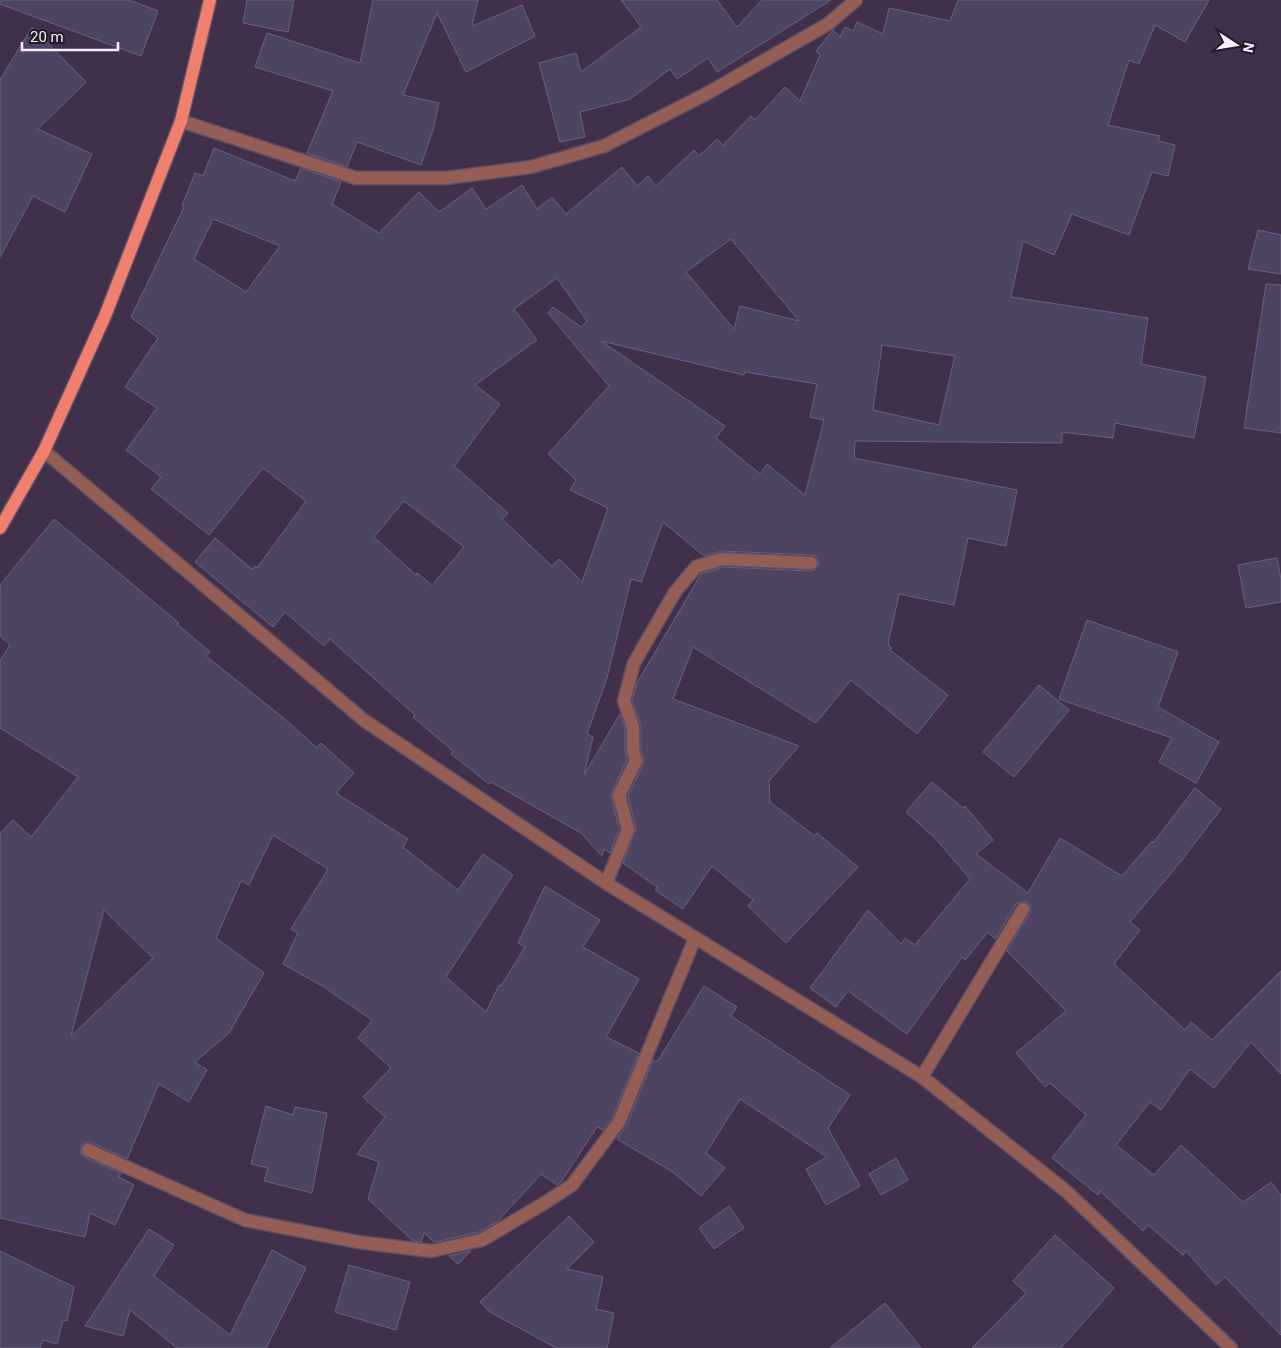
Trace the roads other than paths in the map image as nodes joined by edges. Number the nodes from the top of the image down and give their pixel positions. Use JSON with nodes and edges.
{"nodes":[{"id":1,"x":210,"y":0,"type":"edge"},
{"id":2,"x":856,"y":0,"type":"edge"},
{"id":3,"x":181,"y":120,"type":"junction"},
{"id":4,"x":44,"y":451,"type":"junction"},
{"id":5,"x":0,"y":528,"type":"edge"},
{"id":6,"x":811,"y":564,"type":"dead end"},
{"id":7,"x":606,"y":883,"type":"junction"},
{"id":8,"x":1024,"y":909,"type":"dead end"},
{"id":9,"x":694,"y":938,"type":"junction"},
{"id":10,"x":922,"y":1077,"type":"junction"},
{"id":11,"x":88,"y":1150,"type":"dead end"},
{"id":12,"x":1231,"y":1348,"type":"edge"}],
"edges":[{"from":1,"to":3,"type":"main road"},
{"from":2,"to":3,"type":"street"},
{"from":3,"to":4,"type":"main road"},
{"from":4,"to":5,"type":"main road"},
{"from":4,"to":7,"type":"street"},
{"from":6,"to":7,"type":"street"},
{"from":7,"to":9,"type":"street"},
{"from":8,"to":10,"type":"street"},
{"from":9,"to":10,"type":"street"},
{"from":9,"to":11,"type":"street"},
{"from":10,"to":12,"type":"street"}]}
